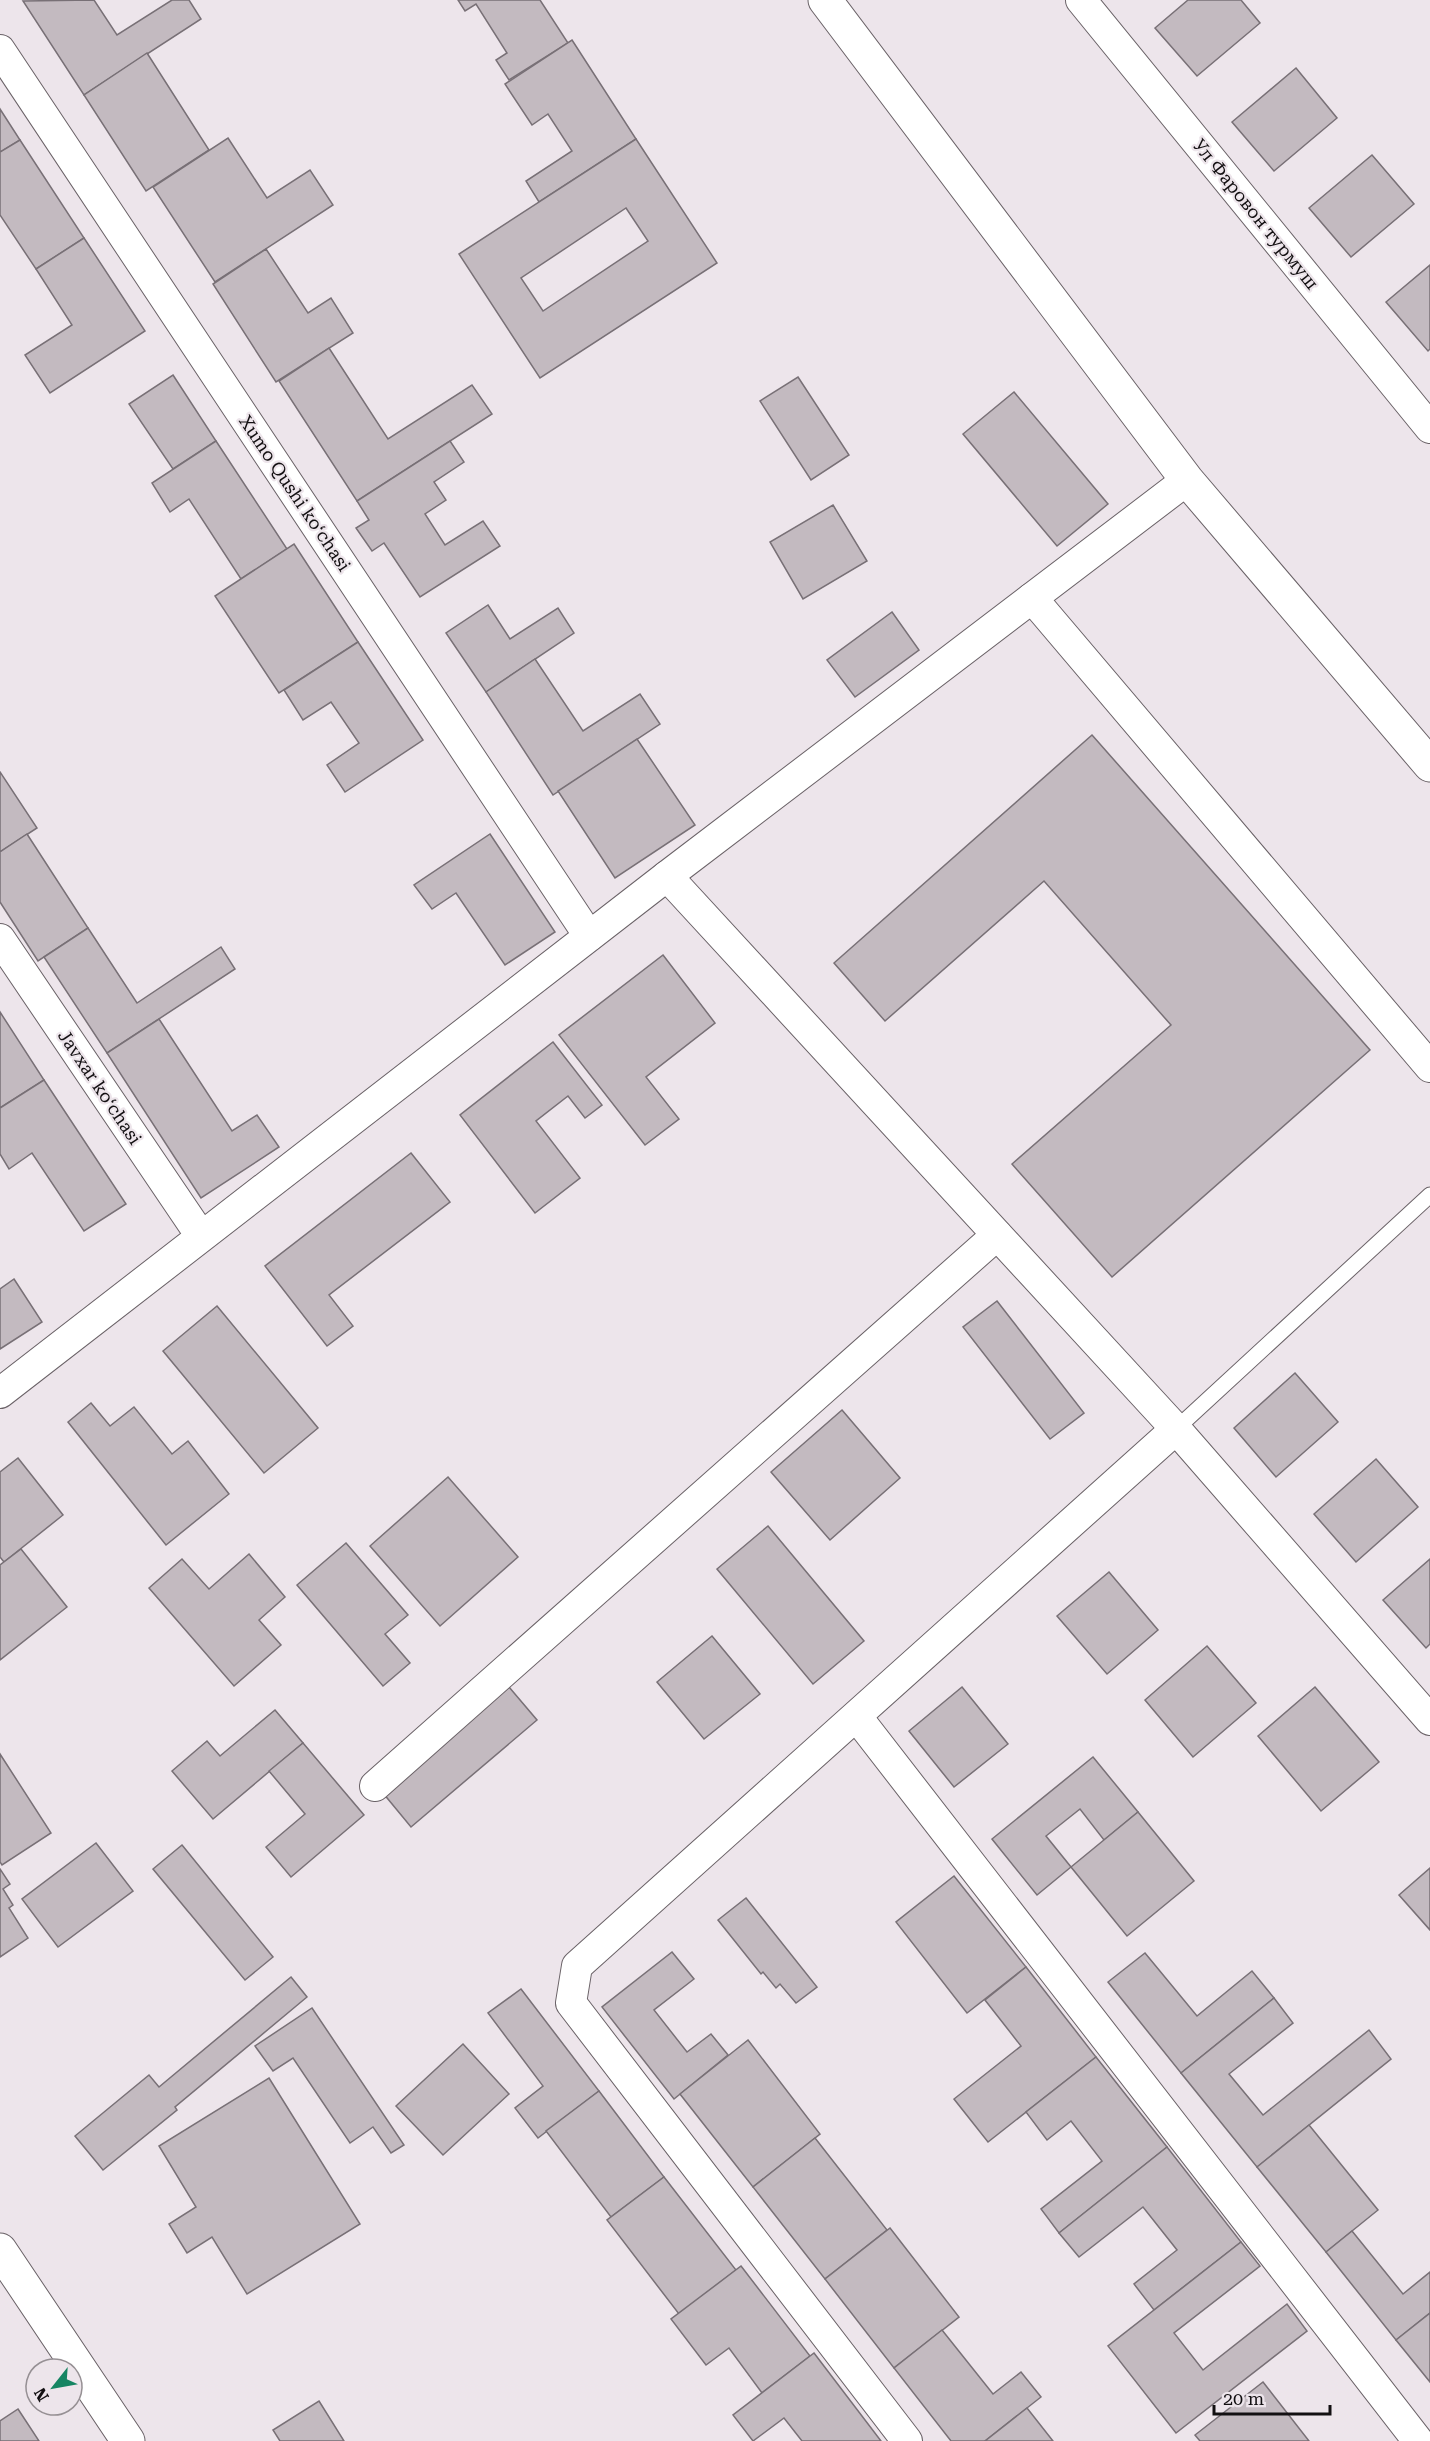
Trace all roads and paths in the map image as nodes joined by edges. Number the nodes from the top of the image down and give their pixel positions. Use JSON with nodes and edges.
{"nodes":[{"id":1,"x":825,"y":0,"type":"edge"},
{"id":2,"x":1082,"y":0,"type":"edge"},
{"id":3,"x":0,"y":50,"type":"edge"},
{"id":4,"x":1430,"y":428,"type":"edge"},
{"id":5,"x":1187,"y":480,"type":"junction"},
{"id":6,"x":1032,"y":598,"type":"junction"},
{"id":7,"x":1430,"y":765,"type":"edge"},
{"id":8,"x":667,"y":876,"type":"junction"},
{"id":9,"x":589,"y":936,"type":"junction"},
{"id":10,"x":0,"y":939,"type":"edge"},
{"id":11,"x":1430,"y":1067,"type":"edge"},
{"id":12,"x":1430,"y":1195,"type":"edge"},
{"id":13,"x":998,"y":1235,"type":"junction"},
{"id":14,"x":201,"y":1236,"type":"junction"},
{"id":15,"x":0,"y":1393,"type":"edge"},
{"id":16,"x":1176,"y":1429,"type":"junction"},
{"id":17,"x":857,"y":1717,"type":"junction"},
{"id":18,"x":1430,"y":1720,"type":"edge"},
{"id":19,"x":375,"y":1786,"type":"dead end"},
{"id":20,"x":0,"y":2250,"type":"edge"},
{"id":21,"x":128,"y":2441,"type":"edge"},
{"id":22,"x":907,"y":2441,"type":"edge"},
{"id":23,"x":1418,"y":2441,"type":"edge"}],
"edges":[{"from":1,"to":5,"type":"main road"},
{"from":2,"to":4,"type":"street","name":"Ул Фаровон турмуш"},
{"from":3,"to":9,"type":"street","name":"Xumo Qushi koʻchasi"},
{"from":5,"to":6,"type":"street"},
{"from":5,"to":7,"type":"main road"},
{"from":6,"to":8,"type":"street"},
{"from":6,"to":11,"type":"street"},
{"from":8,"to":9,"type":"street"},
{"from":8,"to":13,"type":"street"},
{"from":9,"to":14,"type":"street"},
{"from":10,"to":14,"type":"street","name":"Javxar koʻchasi"},
{"from":12,"to":16,"type":"lane"},
{"from":13,"to":16,"type":"street"},
{"from":13,"to":19,"type":"street"},
{"from":14,"to":15,"type":"street"},
{"from":16,"to":17,"type":"street"},
{"from":16,"to":18,"type":"street"},
{"from":17,"to":22,"type":"street"},
{"from":17,"to":23,"type":"street"},
{"from":20,"to":21,"type":"main road"}]}
